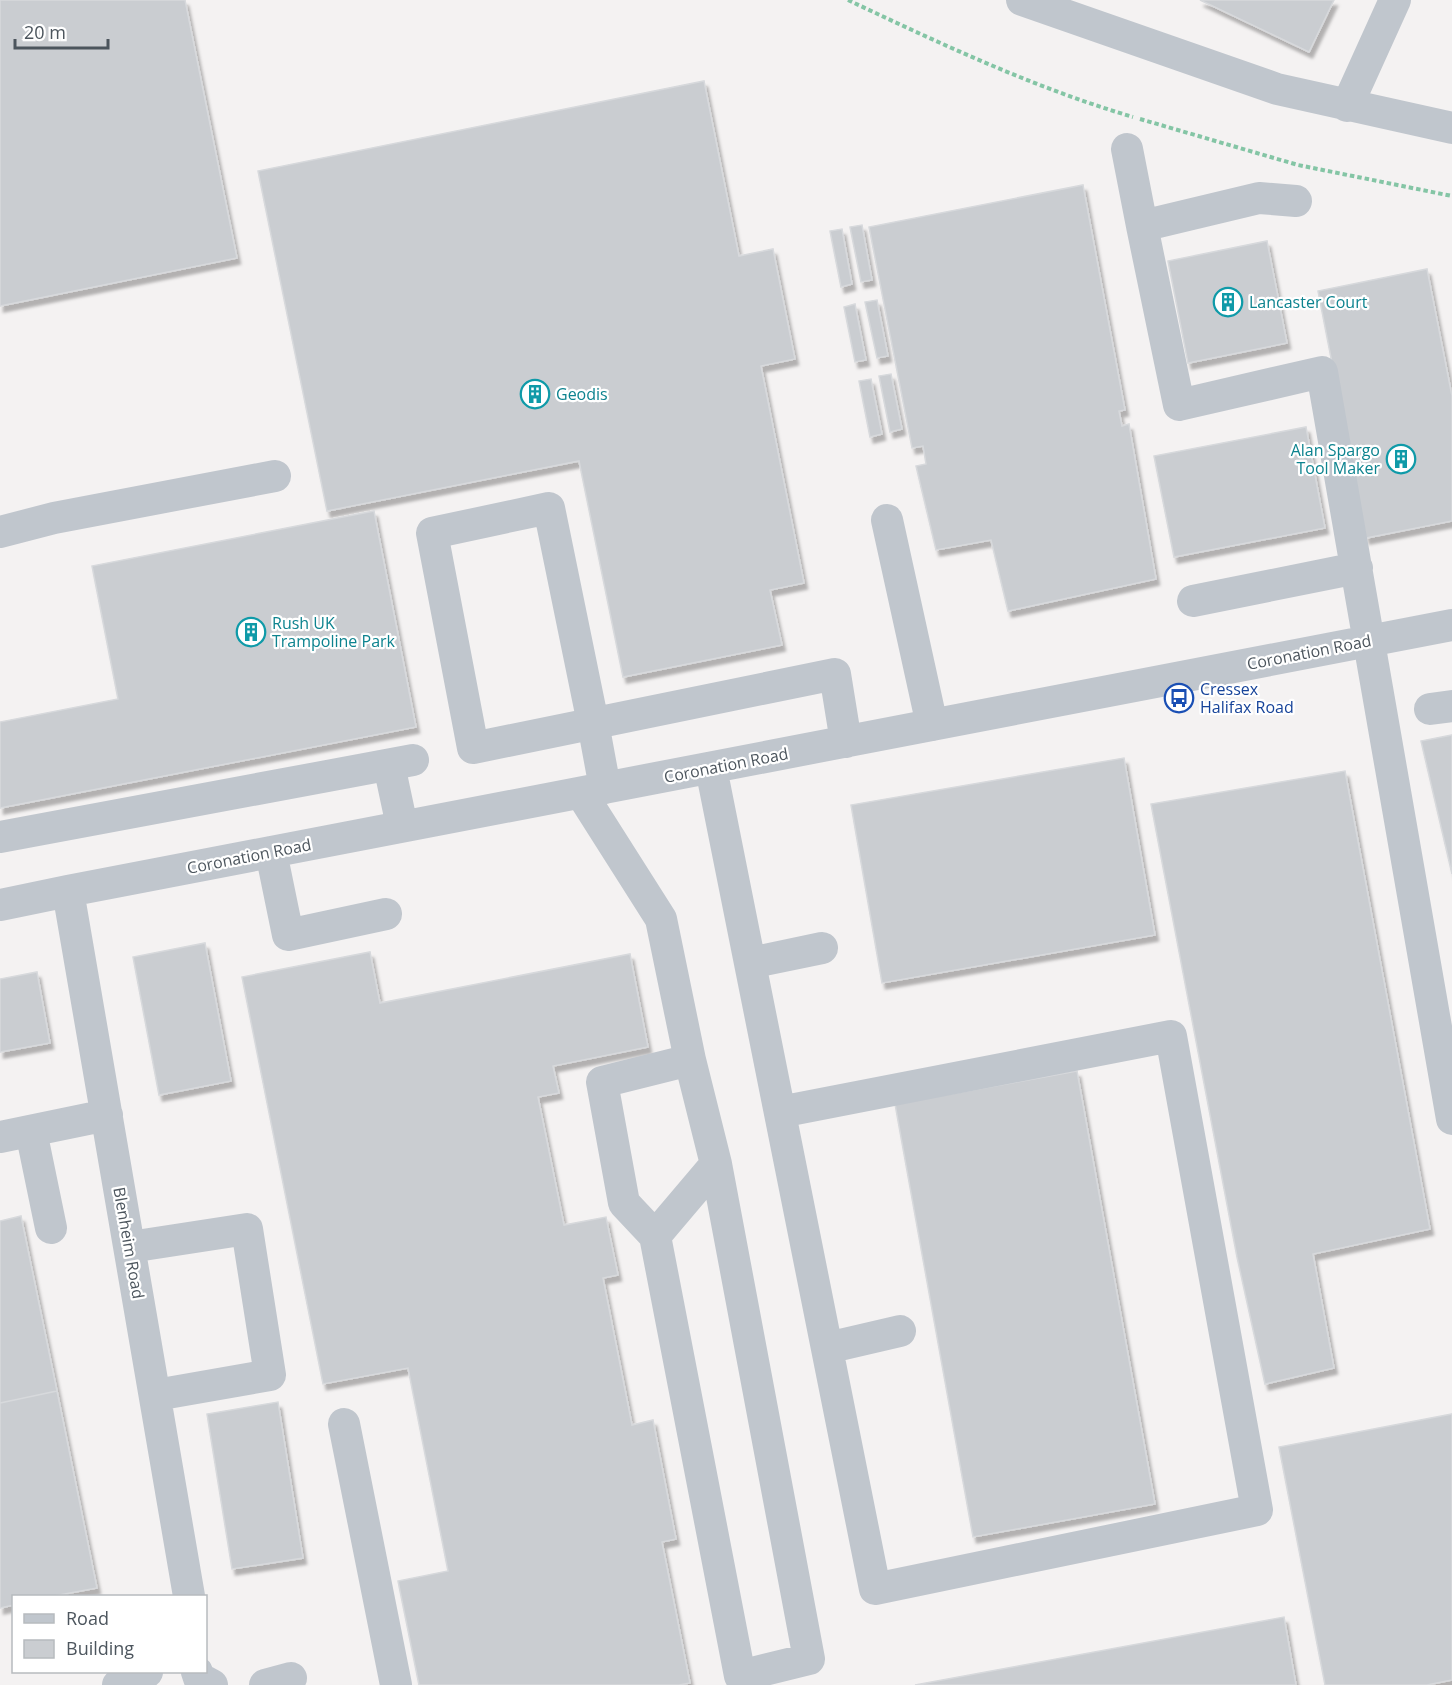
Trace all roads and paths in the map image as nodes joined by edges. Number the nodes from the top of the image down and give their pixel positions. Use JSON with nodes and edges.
{"nodes":[{"id":1,"x":848,"y":0,"type":"edge"},
{"id":2,"x":1022,"y":0,"type":"edge"},
{"id":3,"x":1395,"y":0,"type":"edge"},
{"id":4,"x":1347,"y":106,"type":"junction"},
{"id":5,"x":1452,"y":128,"type":"edge"},
{"id":6,"x":1127,"y":149,"type":"dead end"},
{"id":7,"x":1452,"y":196,"type":"edge"},
{"id":8,"x":1296,"y":201,"type":"dead end"},
{"id":9,"x":1142,"y":226,"type":"junction"},
{"id":10,"x":275,"y":476,"type":"dead end"},
{"id":11,"x":886,"y":520,"type":"dead end"},
{"id":12,"x":0,"y":532,"type":"edge"},
{"id":13,"x":1357,"y":568,"type":"junction"},
{"id":14,"x":1194,"y":601,"type":"dead end"},
{"id":15,"x":1452,"y":625,"type":"edge"},
{"id":16,"x":1370,"y":640,"type":"junction"},
{"id":17,"x":593,"y":723,"type":"junction"},
{"id":18,"x":932,"y":725,"type":"junction"},
{"id":19,"x":846,"y":742,"type":"junction"},
{"id":20,"x":711,"y":768,"type":"junction"},
{"id":21,"x":593,"y":791,"type":"junction"},
{"id":22,"x":402,"y":826,"type":"junction"},
{"id":23,"x":0,"y":837,"type":"edge"},
{"id":24,"x":271,"y":852,"type":"junction"},
{"id":25,"x":68,"y":891,"type":"junction"},
{"id":26,"x":0,"y":906,"type":"edge"},
{"id":27,"x":386,"y":914,"type":"dead end"},
{"id":28,"x":822,"y":948,"type":"dead end"},
{"id":29,"x":750,"y":963,"type":"junction"},
{"id":30,"x":690,"y":1060,"type":"junction"},
{"id":31,"x":780,"y":1112,"type":"junction"},
{"id":32,"x":107,"y":1115,"type":"junction"},
{"id":33,"x":1452,"y":1119,"type":"edge"},
{"id":34,"x":31,"y":1131,"type":"junction"},
{"id":35,"x":0,"y":1137,"type":"edge"},
{"id":36,"x":716,"y":1164,"type":"junction"},
{"id":37,"x":51,"y":1228,"type":"dead end"},
{"id":38,"x":655,"y":1236,"type":"junction"},
{"id":39,"x":130,"y":1247,"type":"junction"},
{"id":40,"x":900,"y":1331,"type":"dead end"},
{"id":41,"x":827,"y":1348,"type":"junction"},
{"id":42,"x":156,"y":1395,"type":"junction"},
{"id":43,"x":344,"y":1424,"type":"dead end"},
{"id":44,"x":189,"y":1595,"type":"edge"},
{"id":45,"x":143,"y":1673,"type":"edge"},
{"id":46,"x":198,"y":1673,"type":"edge"},
{"id":47,"x":736,"y":1680,"type":"edge"},
{"id":48,"x":118,"y":1685,"type":"edge"},
{"id":49,"x":212,"y":1685,"type":"edge"},
{"id":50,"x":396,"y":1685,"type":"edge"}],
"edges":[{"from":1,"to":7,"type":"path"},
{"from":2,"to":4,"type":"street"},
{"from":3,"to":4,"type":"street"},
{"from":4,"to":5,"type":"street"},
{"from":6,"to":9,"type":"street"},
{"from":8,"to":9,"type":"street"},
{"from":9,"to":13,"type":"street"},
{"from":10,"to":12,"type":"street"},
{"from":11,"to":18,"type":"street"},
{"from":13,"to":14,"type":"street"},
{"from":13,"to":16,"type":"street"},
{"from":15,"to":16,"type":"street","name":"Coronation Road"},
{"from":16,"to":18,"type":"street","name":"Coronation Road"},
{"from":16,"to":33,"type":"street"},
{"from":17,"to":17,"type":"street"},
{"from":17,"to":19,"type":"street"},
{"from":17,"to":21,"type":"street"},
{"from":18,"to":19,"type":"street","name":"Coronation Road"},
{"from":19,"to":20,"type":"street","name":"Coronation Road"},
{"from":20,"to":21,"type":"street","name":"Coronation Road"},
{"from":20,"to":29,"type":"street"},
{"from":21,"to":22,"type":"street","name":"Coronation Road"},
{"from":21,"to":30,"type":"street"},
{"from":22,"to":23,"type":"street"},
{"from":22,"to":24,"type":"street","name":"Coronation Road"},
{"from":24,"to":25,"type":"street","name":"Coronation Road"},
{"from":24,"to":27,"type":"street"},
{"from":25,"to":26,"type":"street","name":"Coronation Road"},
{"from":25,"to":32,"type":"street","name":"Blenheim Road"},
{"from":28,"to":29,"type":"street"},
{"from":29,"to":31,"type":"street"},
{"from":30,"to":36,"type":"street"},
{"from":30,"to":38,"type":"street"},
{"from":31,"to":41,"type":"street"},
{"from":31,"to":41,"type":"street"},
{"from":32,"to":34,"type":"street"},
{"from":32,"to":39,"type":"street","name":"Blenheim Road"},
{"from":34,"to":35,"type":"street"},
{"from":34,"to":37,"type":"street"},
{"from":36,"to":38,"type":"street"},
{"from":36,"to":47,"type":"street"},
{"from":38,"to":47,"type":"street"},
{"from":39,"to":42,"type":"street","name":"Blenheim Road"},
{"from":39,"to":42,"type":"street"},
{"from":40,"to":41,"type":"street"},
{"from":42,"to":44,"type":"street","name":"Blenheim Road"},
{"from":43,"to":50,"type":"street"},
{"from":45,"to":48,"type":"street"},
{"from":46,"to":49,"type":"street"}]}
